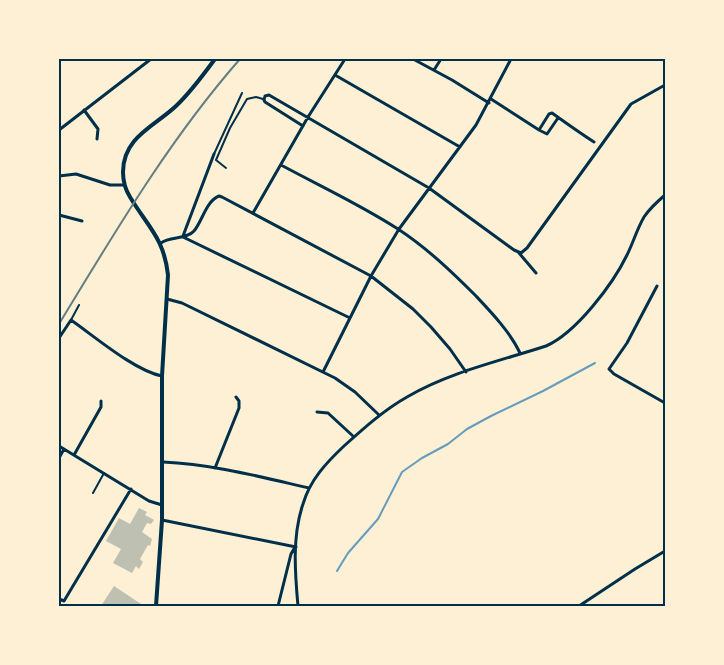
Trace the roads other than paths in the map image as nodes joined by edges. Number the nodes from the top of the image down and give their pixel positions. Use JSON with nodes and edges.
{"nodes":[{"id":1,"x":151,"y":59,"type":"edge"},
{"id":2,"x":215,"y":59,"type":"edge"},
{"id":3,"x":345,"y":59,"type":"edge"},
{"id":4,"x":413,"y":59,"type":"edge"},
{"id":5,"x":441,"y":59,"type":"edge"},
{"id":6,"x":511,"y":59,"type":"edge"},
{"id":7,"x":434,"y":70,"type":"junction"},
{"id":8,"x":335,"y":75,"type":"junction"},
{"id":9,"x":665,"y":85,"type":"edge"},
{"id":10,"x":242,"y":93,"type":"dead end"},
{"id":11,"x":264,"y":100,"type":"junction"},
{"id":12,"x":490,"y":101,"type":"junction"},
{"id":13,"x":84,"y":110,"type":"junction"},
{"id":14,"x":308,"y":117,"type":"junction"},
{"id":15,"x":558,"y":118,"type":"junction"},
{"id":16,"x":303,"y":126,"type":"junction"},
{"id":17,"x":59,"y":130,"type":"edge"},
{"id":18,"x":539,"y":130,"type":"junction"},
{"id":19,"x":98,"y":139,"type":"dead end"},
{"id":20,"x":594,"y":142,"type":"dead end"},
{"id":21,"x":460,"y":146,"type":"junction"},
{"id":22,"x":214,"y":154,"type":"joint"},
{"id":23,"x":281,"y":165,"type":"junction"},
{"id":24,"x":226,"y":168,"type":"dead end"},
{"id":25,"x":59,"y":176,"type":"edge"},
{"id":26,"x":124,"y":185,"type":"junction"},
{"id":27,"x":429,"y":188,"type":"junction"},
{"id":28,"x":665,"y":195,"type":"edge"},
{"id":29,"x":253,"y":213,"type":"junction"},
{"id":30,"x":59,"y":215,"type":"edge"},
{"id":31,"x":82,"y":221,"type":"dead end"},
{"id":32,"x":398,"y":229,"type":"junction"},
{"id":33,"x":183,"y":237,"type":"junction"},
{"id":34,"x":161,"y":243,"type":"junction"},
{"id":35,"x":520,"y":252,"type":"junction"},
{"id":36,"x":536,"y":273,"type":"dead end"},
{"id":37,"x":371,"y":276,"type":"junction"},
{"id":38,"x":657,"y":286,"type":"dead end"},
{"id":39,"x":167,"y":299,"type":"junction"},
{"id":40,"x":79,"y":305,"type":"dead end"},
{"id":41,"x":350,"y":318,"type":"junction"},
{"id":42,"x":71,"y":320,"type":"junction"},
{"id":43,"x":59,"y":338,"type":"edge"},
{"id":44,"x":520,"y":353,"type":"junction"},
{"id":45,"x":323,"y":372,"type":"junction"},
{"id":46,"x":466,"y":372,"type":"junction"},
{"id":47,"x":162,"y":376,"type":"junction"},
{"id":48,"x":236,"y":397,"type":"dead end"},
{"id":49,"x":101,"y":401,"type":"dead end"},
{"id":50,"x":665,"y":403,"type":"edge"},
{"id":51,"x":317,"y":412,"type":"dead end"},
{"id":52,"x":379,"y":415,"type":"junction"},
{"id":53,"x":354,"y":437,"type":"junction"},
{"id":54,"x":59,"y":446,"type":"edge"},
{"id":55,"x":64,"y":449,"type":"junction"},
{"id":56,"x":74,"y":455,"type":"junction"},
{"id":57,"x":59,"y":458,"type":"edge"},
{"id":58,"x":163,"y":462,"type":"junction"},
{"id":59,"x":215,"y":468,"type":"junction"},
{"id":60,"x":104,"y":474,"type":"junction"},
{"id":61,"x":309,"y":488,"type":"junction"},
{"id":62,"x":131,"y":489,"type":"junction"},
{"id":63,"x":93,"y":493,"type":"dead end"},
{"id":64,"x":162,"y":505,"type":"junction"},
{"id":65,"x":162,"y":520,"type":"junction"},
{"id":66,"x":296,"y":547,"type":"junction"},
{"id":67,"x":665,"y":551,"type":"edge"},
{"id":68,"x":59,"y":598,"type":"edge"},
{"id":69,"x":156,"y":606,"type":"edge"},
{"id":70,"x":278,"y":606,"type":"edge"},
{"id":71,"x":298,"y":606,"type":"edge"},
{"id":72,"x":579,"y":606,"type":"edge"}],
"edges":[{"from":1,"to":13,"type":"street"},
{"from":2,"to":26,"type":"street"},
{"from":3,"to":8,"type":"street"},
{"from":4,"to":7,"type":"street"},
{"from":5,"to":7,"type":"street"},
{"from":6,"to":12,"type":"street"},
{"from":7,"to":12,"type":"street"},
{"from":8,"to":14,"type":"street"},
{"from":8,"to":21,"type":"street"},
{"from":9,"to":35,"type":"street"},
{"from":10,"to":22,"type":"lane"},
{"from":11,"to":14,"type":"street"},
{"from":11,"to":16,"type":"street"},
{"from":11,"to":24,"type":"lane"},
{"from":12,"to":18,"type":"street"},
{"from":12,"to":21,"type":"street"},
{"from":13,"to":17,"type":"street"},
{"from":13,"to":19,"type":"street"},
{"from":14,"to":16,"type":"street"},
{"from":14,"to":27,"type":"street"},
{"from":15,"to":18,"type":"street"},
{"from":15,"to":18,"type":"street"},
{"from":15,"to":20,"type":"street"},
{"from":16,"to":23,"type":"street"},
{"from":21,"to":27,"type":"street"},
{"from":22,"to":33,"type":"street"},
{"from":23,"to":29,"type":"street"},
{"from":23,"to":32,"type":"street"},
{"from":25,"to":26,"type":"street"},
{"from":26,"to":34,"type":"street"},
{"from":27,"to":32,"type":"street"},
{"from":27,"to":35,"type":"street"},
{"from":28,"to":44,"type":"street"},
{"from":29,"to":33,"type":"street"},
{"from":29,"to":37,"type":"street"},
{"from":30,"to":31,"type":"street"},
{"from":32,"to":37,"type":"street"},
{"from":32,"to":44,"type":"street"},
{"from":33,"to":34,"type":"street"},
{"from":33,"to":41,"type":"street"},
{"from":34,"to":39,"type":"street"},
{"from":35,"to":36,"type":"street"},
{"from":37,"to":41,"type":"street"},
{"from":37,"to":46,"type":"street"},
{"from":38,"to":50,"type":"street"},
{"from":39,"to":45,"type":"street"},
{"from":39,"to":47,"type":"street"},
{"from":40,"to":42,"type":"lane"},
{"from":41,"to":45,"type":"street"},
{"from":42,"to":43,"type":"street"},
{"from":42,"to":47,"type":"street"},
{"from":44,"to":46,"type":"street"},
{"from":45,"to":52,"type":"street"},
{"from":46,"to":52,"type":"street"},
{"from":47,"to":58,"type":"street"},
{"from":48,"to":59,"type":"street"},
{"from":49,"to":56,"type":"street"},
{"from":51,"to":53,"type":"street"},
{"from":52,"to":53,"type":"street"},
{"from":53,"to":61,"type":"street"},
{"from":54,"to":55,"type":"street"},
{"from":55,"to":56,"type":"street"},
{"from":55,"to":57,"type":"street"},
{"from":56,"to":60,"type":"street"},
{"from":58,"to":59,"type":"street"},
{"from":58,"to":64,"type":"street"},
{"from":59,"to":61,"type":"street"},
{"from":60,"to":62,"type":"street"},
{"from":60,"to":63,"type":"lane"},
{"from":61,"to":66,"type":"street"},
{"from":62,"to":64,"type":"street"},
{"from":62,"to":68,"type":"street"},
{"from":64,"to":65,"type":"street"},
{"from":65,"to":66,"type":"street"},
{"from":65,"to":69,"type":"street"},
{"from":66,"to":70,"type":"street"},
{"from":66,"to":71,"type":"street"},
{"from":67,"to":72,"type":"street"}]}
